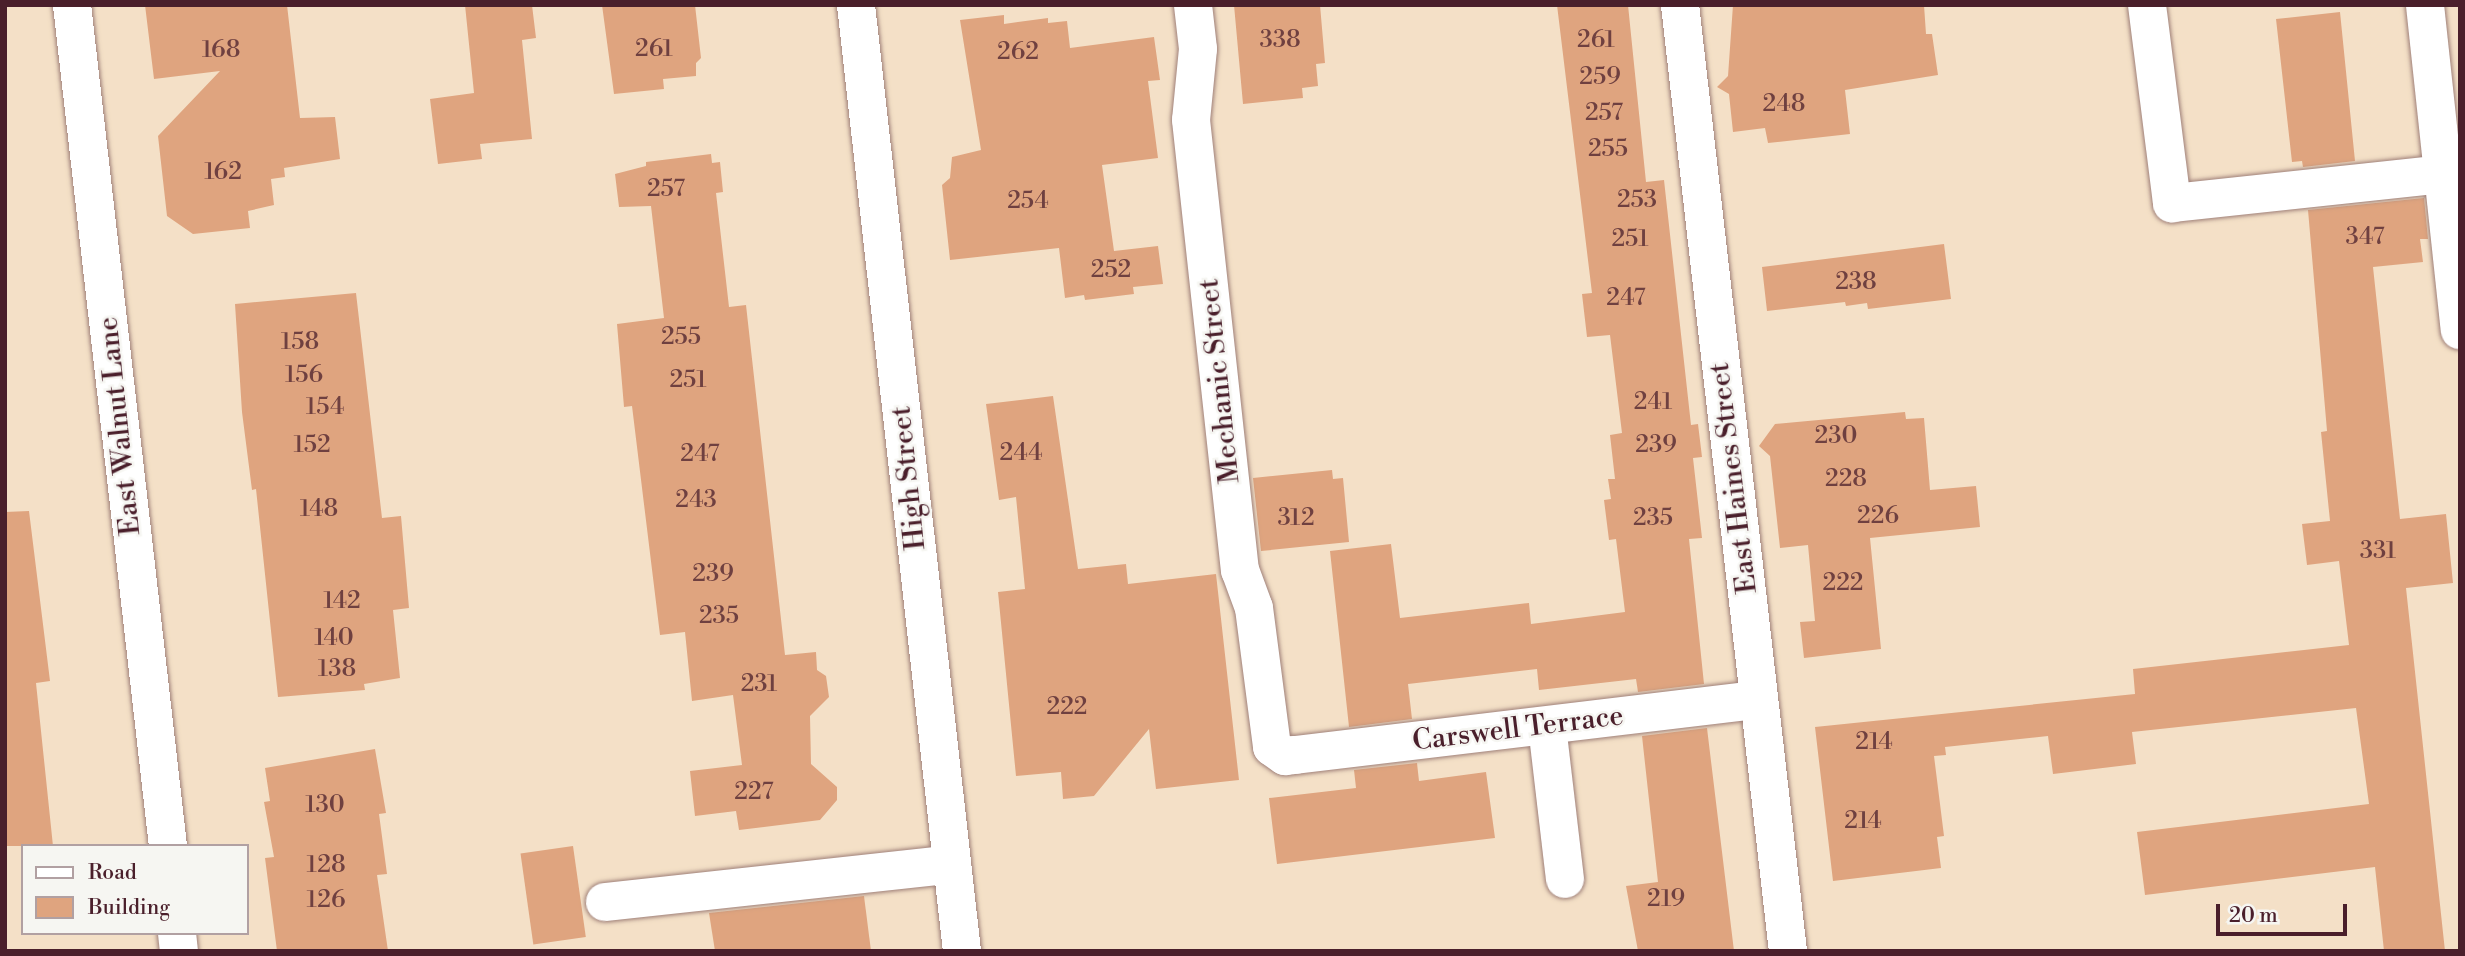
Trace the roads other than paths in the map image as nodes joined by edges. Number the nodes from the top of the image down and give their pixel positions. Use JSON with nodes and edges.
{"nodes":[{"id":1,"x":72,"y":5,"type":"edge"},
{"id":2,"x":856,"y":5,"type":"edge"},
{"id":3,"x":1193,"y":5,"type":"edge"},
{"id":4,"x":1680,"y":5,"type":"edge"},
{"id":5,"x":2147,"y":5,"type":"edge"},
{"id":6,"x":2425,"y":5,"type":"edge"},
{"id":7,"x":2442,"y":174,"type":"junction"},
{"id":8,"x":2460,"y":330,"type":"edge"},
{"id":9,"x":1759,"y":700,"type":"junction"},
{"id":10,"x":1547,"y":726,"type":"junction"},
{"id":11,"x":1276,"y":753,"type":"joint"},
{"id":12,"x":167,"y":844,"type":"edge"},
{"id":13,"x":952,"y":864,"type":"junction"},
{"id":14,"x":1566,"y":879,"type":"dead end"},
{"id":15,"x":605,"y":902,"type":"dead end"},
{"id":16,"x":962,"y":951,"type":"edge"},
{"id":17,"x":1788,"y":951,"type":"edge"}],
"edges":[{"from":1,"to":12,"type":"street","name":"East Walnut Lane"},
{"from":2,"to":13,"type":"street","name":"High Street"},
{"from":3,"to":11,"type":"street","name":"Mechanic Street"},
{"from":4,"to":9,"type":"street","name":"East Haines Street"},
{"from":5,"to":7,"type":"street"},
{"from":6,"to":7,"type":"street"},
{"from":7,"to":8,"type":"street"},
{"from":9,"to":10,"type":"street","name":"Carswell Terrace"},
{"from":9,"to":17,"type":"street","name":"East Haines Street"},
{"from":10,"to":11,"type":"street","name":"Carswell Terrace"},
{"from":10,"to":14,"type":"street"},
{"from":13,"to":15,"type":"street"},
{"from":13,"to":16,"type":"street","name":"High Street"}]}
